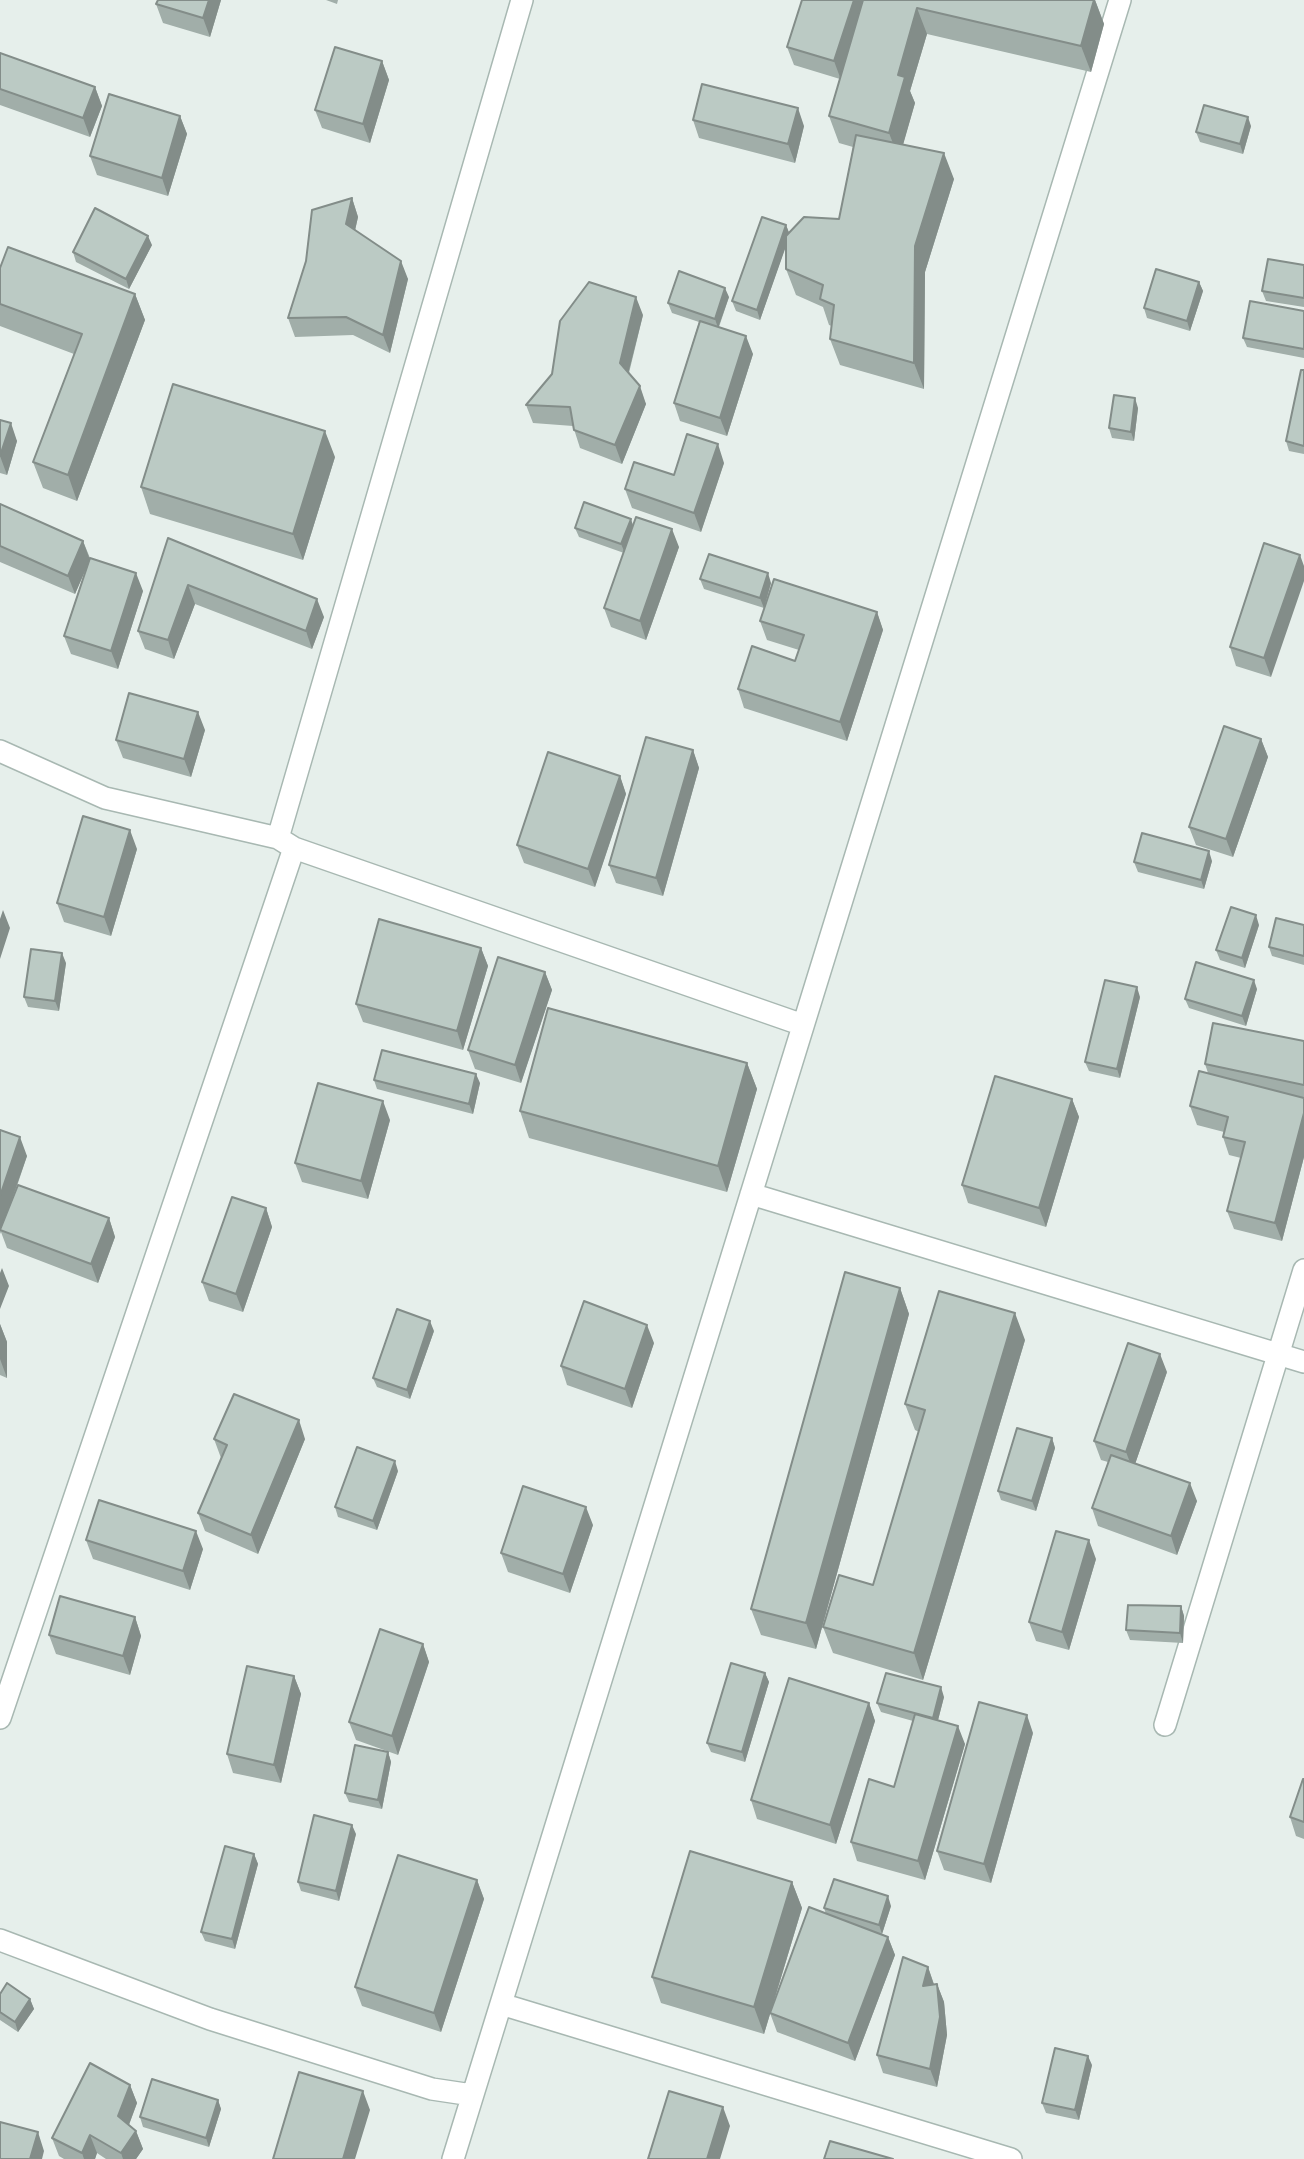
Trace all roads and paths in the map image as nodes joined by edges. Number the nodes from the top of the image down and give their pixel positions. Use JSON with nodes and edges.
{"nodes":[{"id":1,"x":522,"y":0,"type":"edge"},
{"id":2,"x":1120,"y":0,"type":"edge"},
{"id":3,"x":0,"y":751,"type":"edge"},
{"id":4,"x":286,"y":843,"type":"junction"},
{"id":5,"x":803,"y":1025,"type":"junction"},
{"id":6,"x":751,"y":1194,"type":"junction"},
{"id":7,"x":1304,"y":1270,"type":"edge"},
{"id":8,"x":1277,"y":1353,"type":"junction"},
{"id":9,"x":1304,"y":1362,"type":"edge"},
{"id":10,"x":0,"y":1718,"type":"edge"},
{"id":11,"x":1165,"y":1726,"type":"dead end"},
{"id":12,"x":0,"y":1940,"type":"edge"},
{"id":13,"x":501,"y":2004,"type":"junction"},
{"id":14,"x":472,"y":2095,"type":"junction"},
{"id":15,"x":453,"y":2159,"type":"edge"},
{"id":16,"x":1011,"y":2159,"type":"edge"}],
"edges":[{"from":1,"to":4,"type":"street"},
{"from":2,"to":5,"type":"street"},
{"from":3,"to":4,"type":"street"},
{"from":4,"to":5,"type":"street"},
{"from":4,"to":10,"type":"street"},
{"from":5,"to":6,"type":"street"},
{"from":6,"to":8,"type":"street"},
{"from":6,"to":13,"type":"street"},
{"from":7,"to":8,"type":"street"},
{"from":8,"to":9,"type":"street"},
{"from":8,"to":11,"type":"street"},
{"from":12,"to":14,"type":"street"},
{"from":13,"to":14,"type":"street"},
{"from":13,"to":16,"type":"street"},
{"from":14,"to":15,"type":"street"}]}
